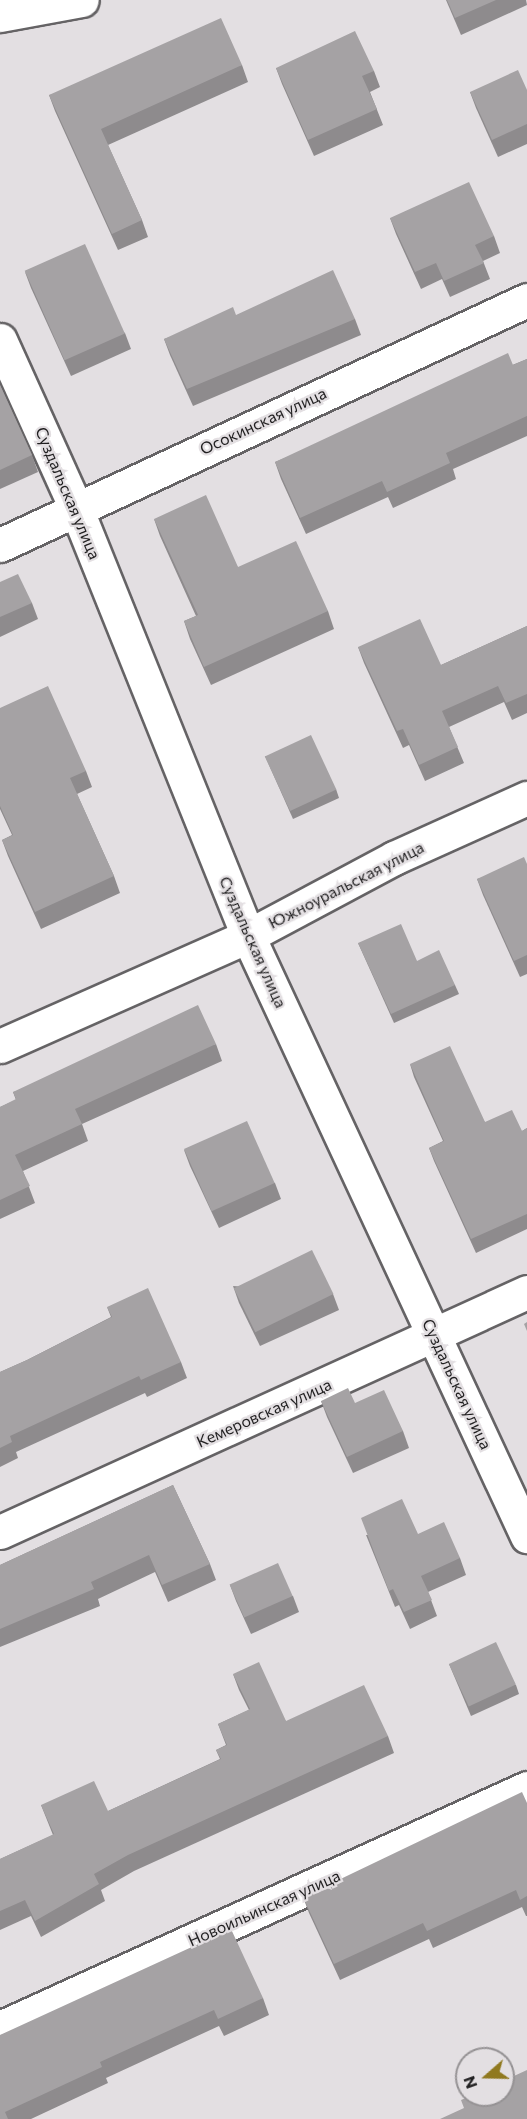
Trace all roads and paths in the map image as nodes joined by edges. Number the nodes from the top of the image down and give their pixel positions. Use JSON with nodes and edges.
{"nodes":[{"id":1,"x":82,"y":0,"type":"edge"},
{"id":2,"x":0,"y":15,"type":"edge"},
{"id":3,"x":527,"y":300,"type":"edge"},
{"id":4,"x":0,"y":340,"type":"edge"},
{"id":5,"x":76,"y":508,"type":"junction"},
{"id":6,"x":0,"y":544,"type":"edge"},
{"id":7,"x":527,"y":798,"type":"edge"},
{"id":8,"x":248,"y":936,"type":"junction"},
{"id":9,"x":0,"y":1046,"type":"edge"},
{"id":10,"x":527,"y":1292,"type":"edge"},
{"id":11,"x":435,"y":1335,"type":"junction"},
{"id":12,"x":0,"y":1532,"type":"edge"},
{"id":13,"x":527,"y":1536,"type":"edge"},
{"id":14,"x":527,"y":1788,"type":"edge"},
{"id":15,"x":0,"y":2028,"type":"edge"}],
"edges":[{"from":1,"to":2,"type":"street"},
{"from":3,"to":5,"type":"street","name":"Осокинская улица"},
{"from":4,"to":5,"type":"street","name":"Суздальская улица"},
{"from":5,"to":6,"type":"street","name":"Осокинская улица"},
{"from":5,"to":8,"type":"street","name":"Суздальская улица"},
{"from":7,"to":8,"type":"street","name":"Южноуральская улица"},
{"from":8,"to":9,"type":"street","name":"Южноуральская улица"},
{"from":8,"to":11,"type":"street","name":"Суздальская улица"},
{"from":10,"to":11,"type":"street","name":"Кемеровская улица"},
{"from":11,"to":12,"type":"street","name":"Кемеровская улица"},
{"from":11,"to":13,"type":"street","name":"Суздальская улица"},
{"from":14,"to":15,"type":"street","name":"Новоильинская улица"}]}
